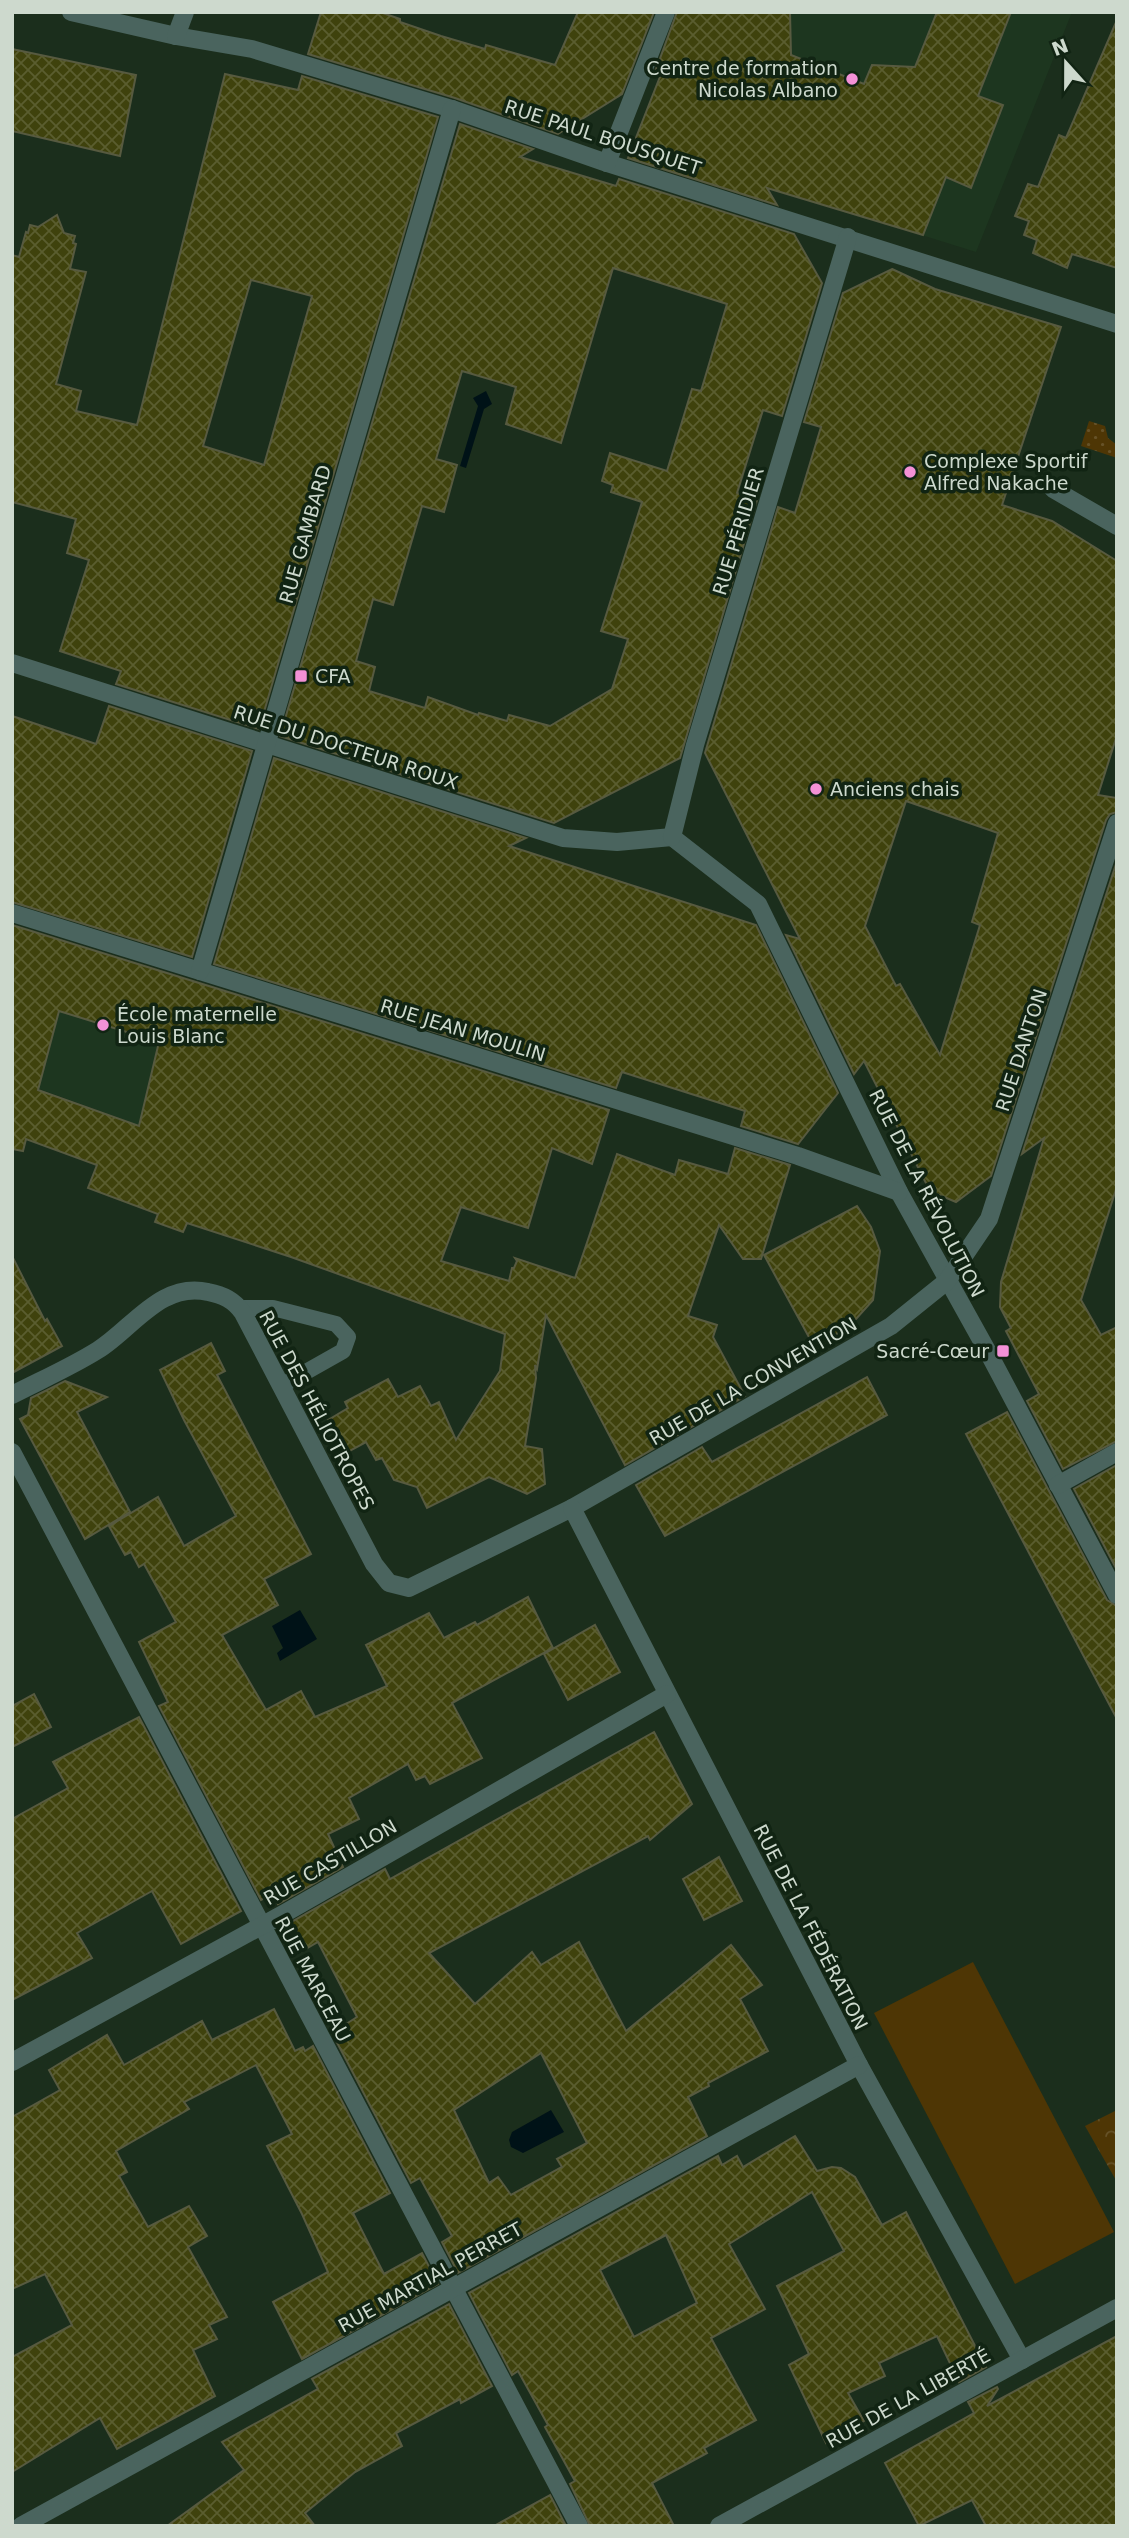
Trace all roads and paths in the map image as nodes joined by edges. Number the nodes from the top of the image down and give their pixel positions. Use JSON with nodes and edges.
{"nodes":[{"id":1,"x":71,"y":12,"type":"edge"},
{"id":2,"x":185,"y":12,"type":"edge"},
{"id":3,"x":666,"y":12,"type":"edge"},
{"id":4,"x":176,"y":36,"type":"junction"},
{"id":5,"x":452,"y":109,"type":"junction"},
{"id":6,"x":607,"y":163,"type":"junction"},
{"id":7,"x":848,"y":237,"type":"junction"},
{"id":8,"x":1117,"y":324,"type":"edge"},
{"id":9,"x":1053,"y":489,"type":"dead end"},
{"id":10,"x":1117,"y":526,"type":"edge"},
{"id":11,"x":12,"y":663,"type":"edge"},
{"id":12,"x":266,"y":744,"type":"junction"},
{"id":13,"x":1117,"y":823,"type":"edge"},
{"id":14,"x":672,"y":837,"type":"junction"},
{"id":15,"x":12,"y":913,"type":"edge"},
{"id":16,"x":200,"y":971,"type":"junction"},
{"id":17,"x":899,"y":1192,"type":"junction"},
{"id":18,"x":947,"y":1281,"type":"junction"},
{"id":19,"x":239,"y":1307,"type":"junction"},
{"id":20,"x":281,"y":1386,"type":"junction"},
{"id":21,"x":12,"y":1395,"type":"edge"},
{"id":22,"x":12,"y":1452,"type":"edge"},
{"id":23,"x":1117,"y":1452,"type":"edge"},
{"id":24,"x":1058,"y":1485,"type":"junction"},
{"id":25,"x":572,"y":1508,"type":"junction"},
{"id":26,"x":1117,"y":1595,"type":"edge"},
{"id":27,"x":667,"y":1694,"type":"junction"},
{"id":28,"x":261,"y":1925,"type":"junction"},
{"id":29,"x":12,"y":2062,"type":"edge"},
{"id":30,"x":859,"y":2064,"type":"junction"},
{"id":31,"x":453,"y":2288,"type":"junction"},
{"id":32,"x":1117,"y":2308,"type":"edge"},
{"id":33,"x":1022,"y":2360,"type":"junction"},
{"id":34,"x":21,"y":2526,"type":"edge"},
{"id":35,"x":579,"y":2526,"type":"edge"},
{"id":36,"x":719,"y":2526,"type":"edge"}],
"edges":[{"from":1,"to":4,"type":"street","name":"RUE PAUL BOUSQUET"},
{"from":2,"to":4,"type":"street"},
{"from":3,"to":6,"type":"street"},
{"from":4,"to":5,"type":"street","name":"RUE PAUL BOUSQUET"},
{"from":5,"to":6,"type":"street","name":"RUE PAUL BOUSQUET"},
{"from":5,"to":12,"type":"street","name":"RUE GAMBARD"},
{"from":6,"to":7,"type":"street","name":"RUE PAUL BOUSQUET"},
{"from":7,"to":8,"type":"street","name":"RUE PAUL BOUSQUET"},
{"from":7,"to":14,"type":"street","name":"RUE PÉRIDIER"},
{"from":9,"to":10,"type":"street"},
{"from":11,"to":12,"type":"street","name":"RUE DU DOCTEUR ROUX"},
{"from":12,"to":14,"type":"street","name":"RUE DU DOCTEUR ROUX"},
{"from":12,"to":16,"type":"street","name":"RUE GAMBARD"},
{"from":13,"to":18,"type":"street","name":"RUE DANTON"},
{"from":14,"to":17,"type":"street","name":"RUE DE LA RÉVOLUTION"},
{"from":15,"to":16,"type":"street","name":"RUE JEAN MOULIN"},
{"from":16,"to":17,"type":"street","name":"RUE JEAN MOULIN"},
{"from":17,"to":18,"type":"street","name":"RUE DE LA RÉVOLUTION"},
{"from":18,"to":24,"type":"street","name":"RUE DE LA RÉVOLUTION"},
{"from":18,"to":25,"type":"street","name":"RUE DE LA CONVENTION"},
{"from":19,"to":20,"type":"street","name":"RUE DES HÉLIOTROPES"},
{"from":19,"to":20,"type":"lane"},
{"from":19,"to":21,"type":"street","name":"RUE DES HÉLIOTROPES"},
{"from":20,"to":25,"type":"street","name":"RUE DES HÉLIOTROPES"},
{"from":22,"to":28,"type":"street","name":"RUE MARCEAU"},
{"from":23,"to":24,"type":"street"},
{"from":24,"to":26,"type":"street","name":"RUE DE LA RÉVOLUTION"},
{"from":25,"to":27,"type":"street","name":"RUE DE LA FÉDÉRATION"},
{"from":27,"to":28,"type":"street","name":"RUE CASTILLON"},
{"from":27,"to":30,"type":"street","name":"RUE DE LA FÉDÉRATION"},
{"from":28,"to":29,"type":"street","name":"RUE CASTILLON"},
{"from":28,"to":31,"type":"street","name":"RUE MARCEAU"},
{"from":30,"to":31,"type":"street","name":"RUE MARTIAL PERRET"},
{"from":30,"to":33,"type":"street","name":"RUE DE LA FÉDÉRATION"},
{"from":31,"to":34,"type":"street","name":"RUE MARTIAL PERRET"},
{"from":31,"to":35,"type":"street","name":"RUE MARCEAU"},
{"from":32,"to":33,"type":"street","name":"RUE DE LA LIBERTÉ"},
{"from":33,"to":36,"type":"street","name":"RUE DE LA LIBERTÉ"}]}
